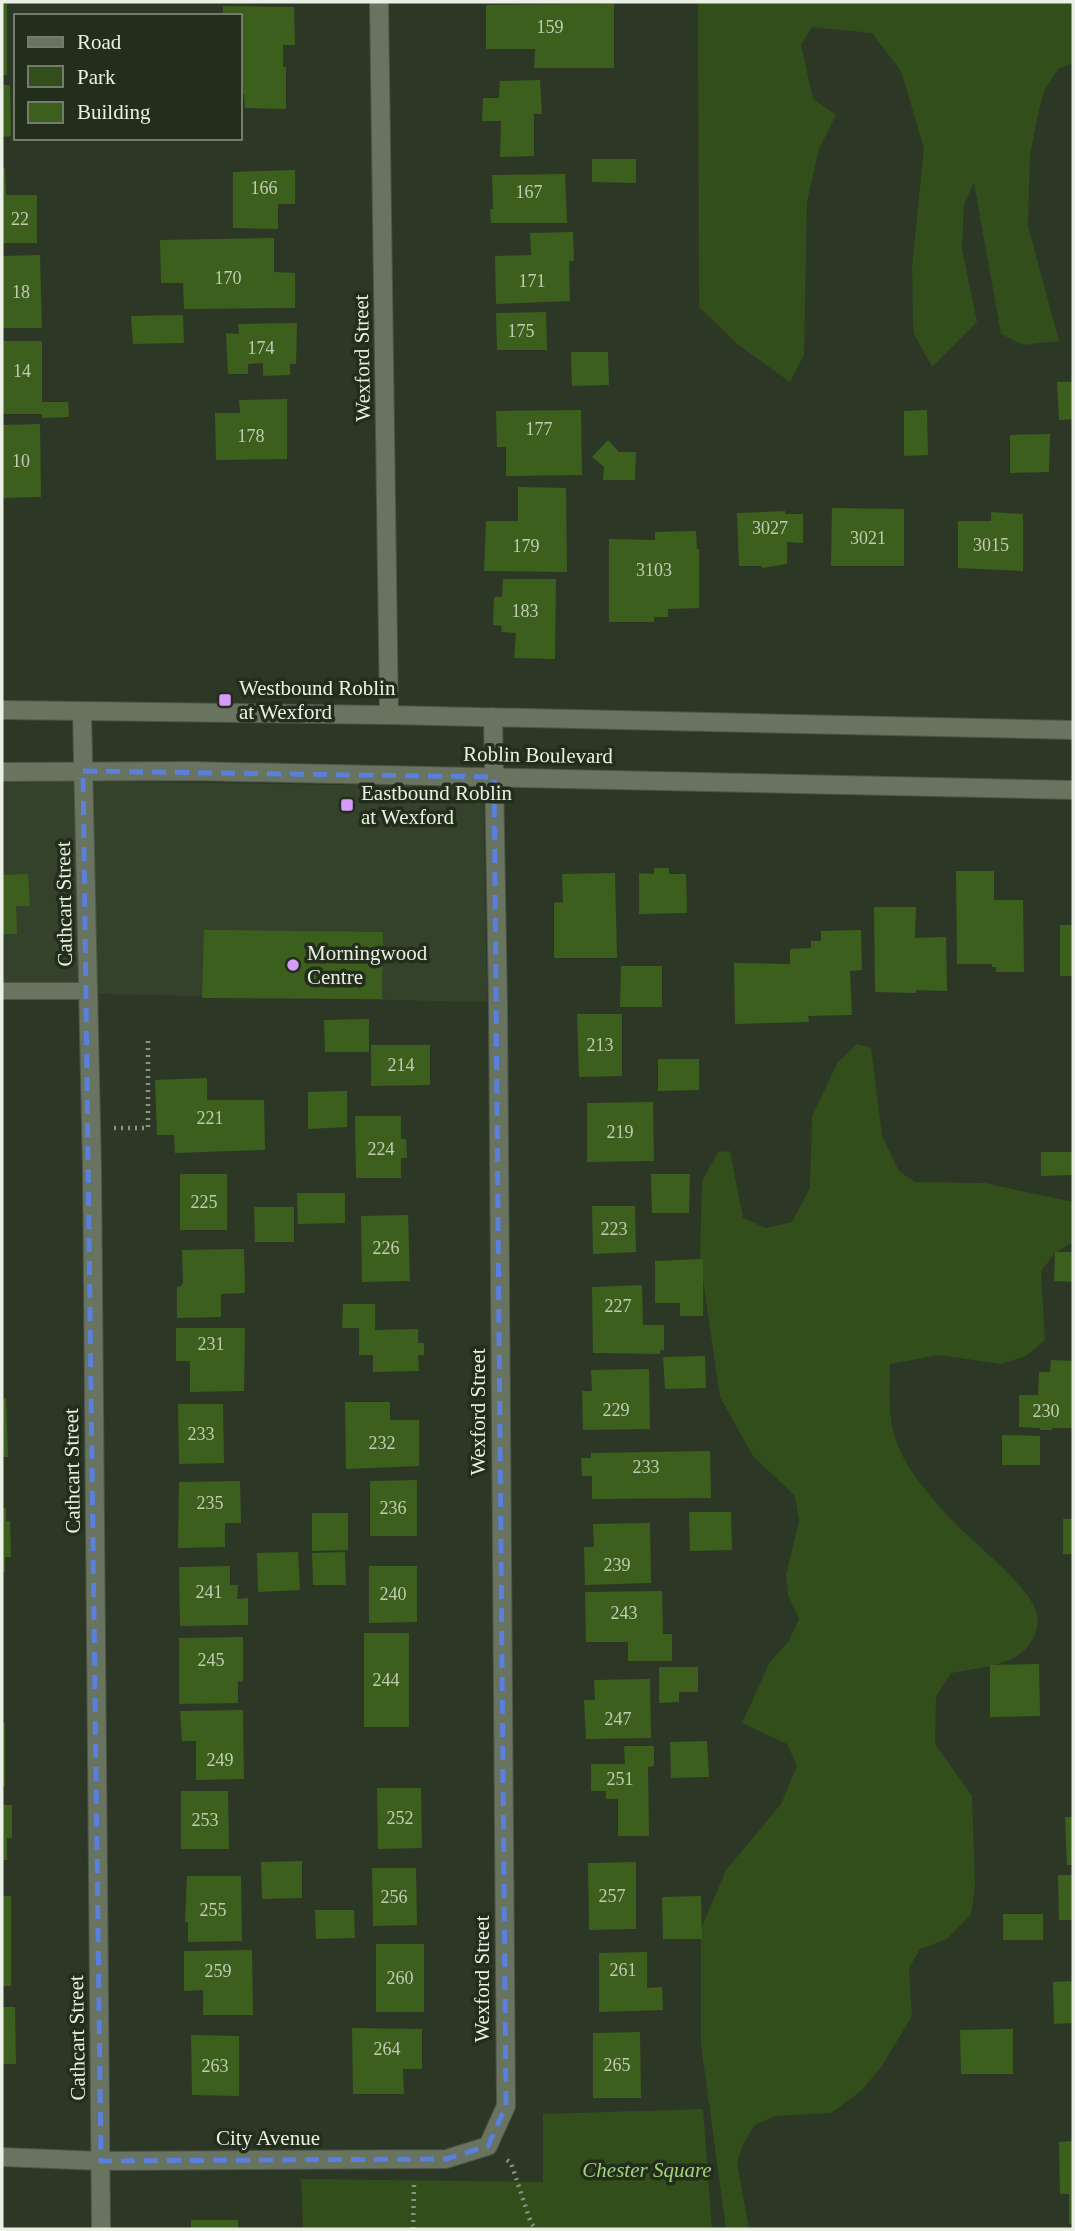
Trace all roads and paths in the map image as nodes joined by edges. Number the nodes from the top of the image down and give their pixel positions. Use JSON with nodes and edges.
{"nodes":[{"id":1,"x":379,"y":2,"type":"edge"},
{"id":2,"x":2,"y":710,"type":"edge"},
{"id":3,"x":82,"y":712,"type":"junction"},
{"id":4,"x":390,"y":715,"type":"junction"},
{"id":5,"x":493,"y":717,"type":"junction"},
{"id":6,"x":1073,"y":730,"type":"edge"},
{"id":7,"x":83,"y":771,"type":"junction"},
{"id":8,"x":2,"y":772,"type":"edge"},
{"id":9,"x":494,"y":777,"type":"junction"},
{"id":10,"x":1073,"y":790,"type":"edge"},
{"id":11,"x":2,"y":991,"type":"edge"},
{"id":12,"x":89,"y":991,"type":"junction"},
{"id":13,"x":148,"y":1040,"type":"dead end"},
{"id":14,"x":91,"y":1129,"type":"junction"},
{"id":15,"x":488,"y":2146,"type":"junction"},
{"id":16,"x":2,"y":2157,"type":"edge"},
{"id":17,"x":410,"y":2160,"type":"junction"},
{"id":18,"x":101,"y":2161,"type":"junction"},
{"id":19,"x":102,"y":2229,"type":"edge"},
{"id":20,"x":413,"y":2229,"type":"edge"},
{"id":21,"x":536,"y":2229,"type":"edge"}],
"edges":[{"from":1,"to":4,"type":"street","name":"Wexford Street"},
{"from":2,"to":3,"type":"street","name":"Roblin Boulevard"},
{"from":3,"to":4,"type":"street","name":"Roblin Boulevard"},
{"from":3,"to":7,"type":"street","name":"Cathcart Street"},
{"from":4,"to":5,"type":"street","name":"Roblin Boulevard"},
{"from":5,"to":6,"type":"street","name":"Roblin Boulevard"},
{"from":5,"to":9,"type":"street","name":"Wexford Street"},
{"from":7,"to":8,"type":"street","name":"Roblin Boulevard"},
{"from":7,"to":9,"type":"street","name":"Roblin Boulevard"},
{"from":7,"to":12,"type":"street","name":"Cathcart Street"},
{"from":9,"to":10,"type":"street","name":"Roblin Boulevard"},
{"from":9,"to":15,"type":"street","name":"Wexford Street"},
{"from":11,"to":12,"type":"lane"},
{"from":12,"to":14,"type":"street","name":"Cathcart Street"},
{"from":13,"to":14,"type":"path"},
{"from":14,"to":18,"type":"street","name":"Cathcart Street"},
{"from":15,"to":17,"type":"street","name":"City Avenue"},
{"from":15,"to":21,"type":"path"},
{"from":16,"to":18,"type":"street","name":"City Avenue"},
{"from":17,"to":18,"type":"street","name":"City Avenue"},
{"from":17,"to":20,"type":"path"},
{"from":18,"to":19,"type":"street","name":"Cathcart Street"}]}
